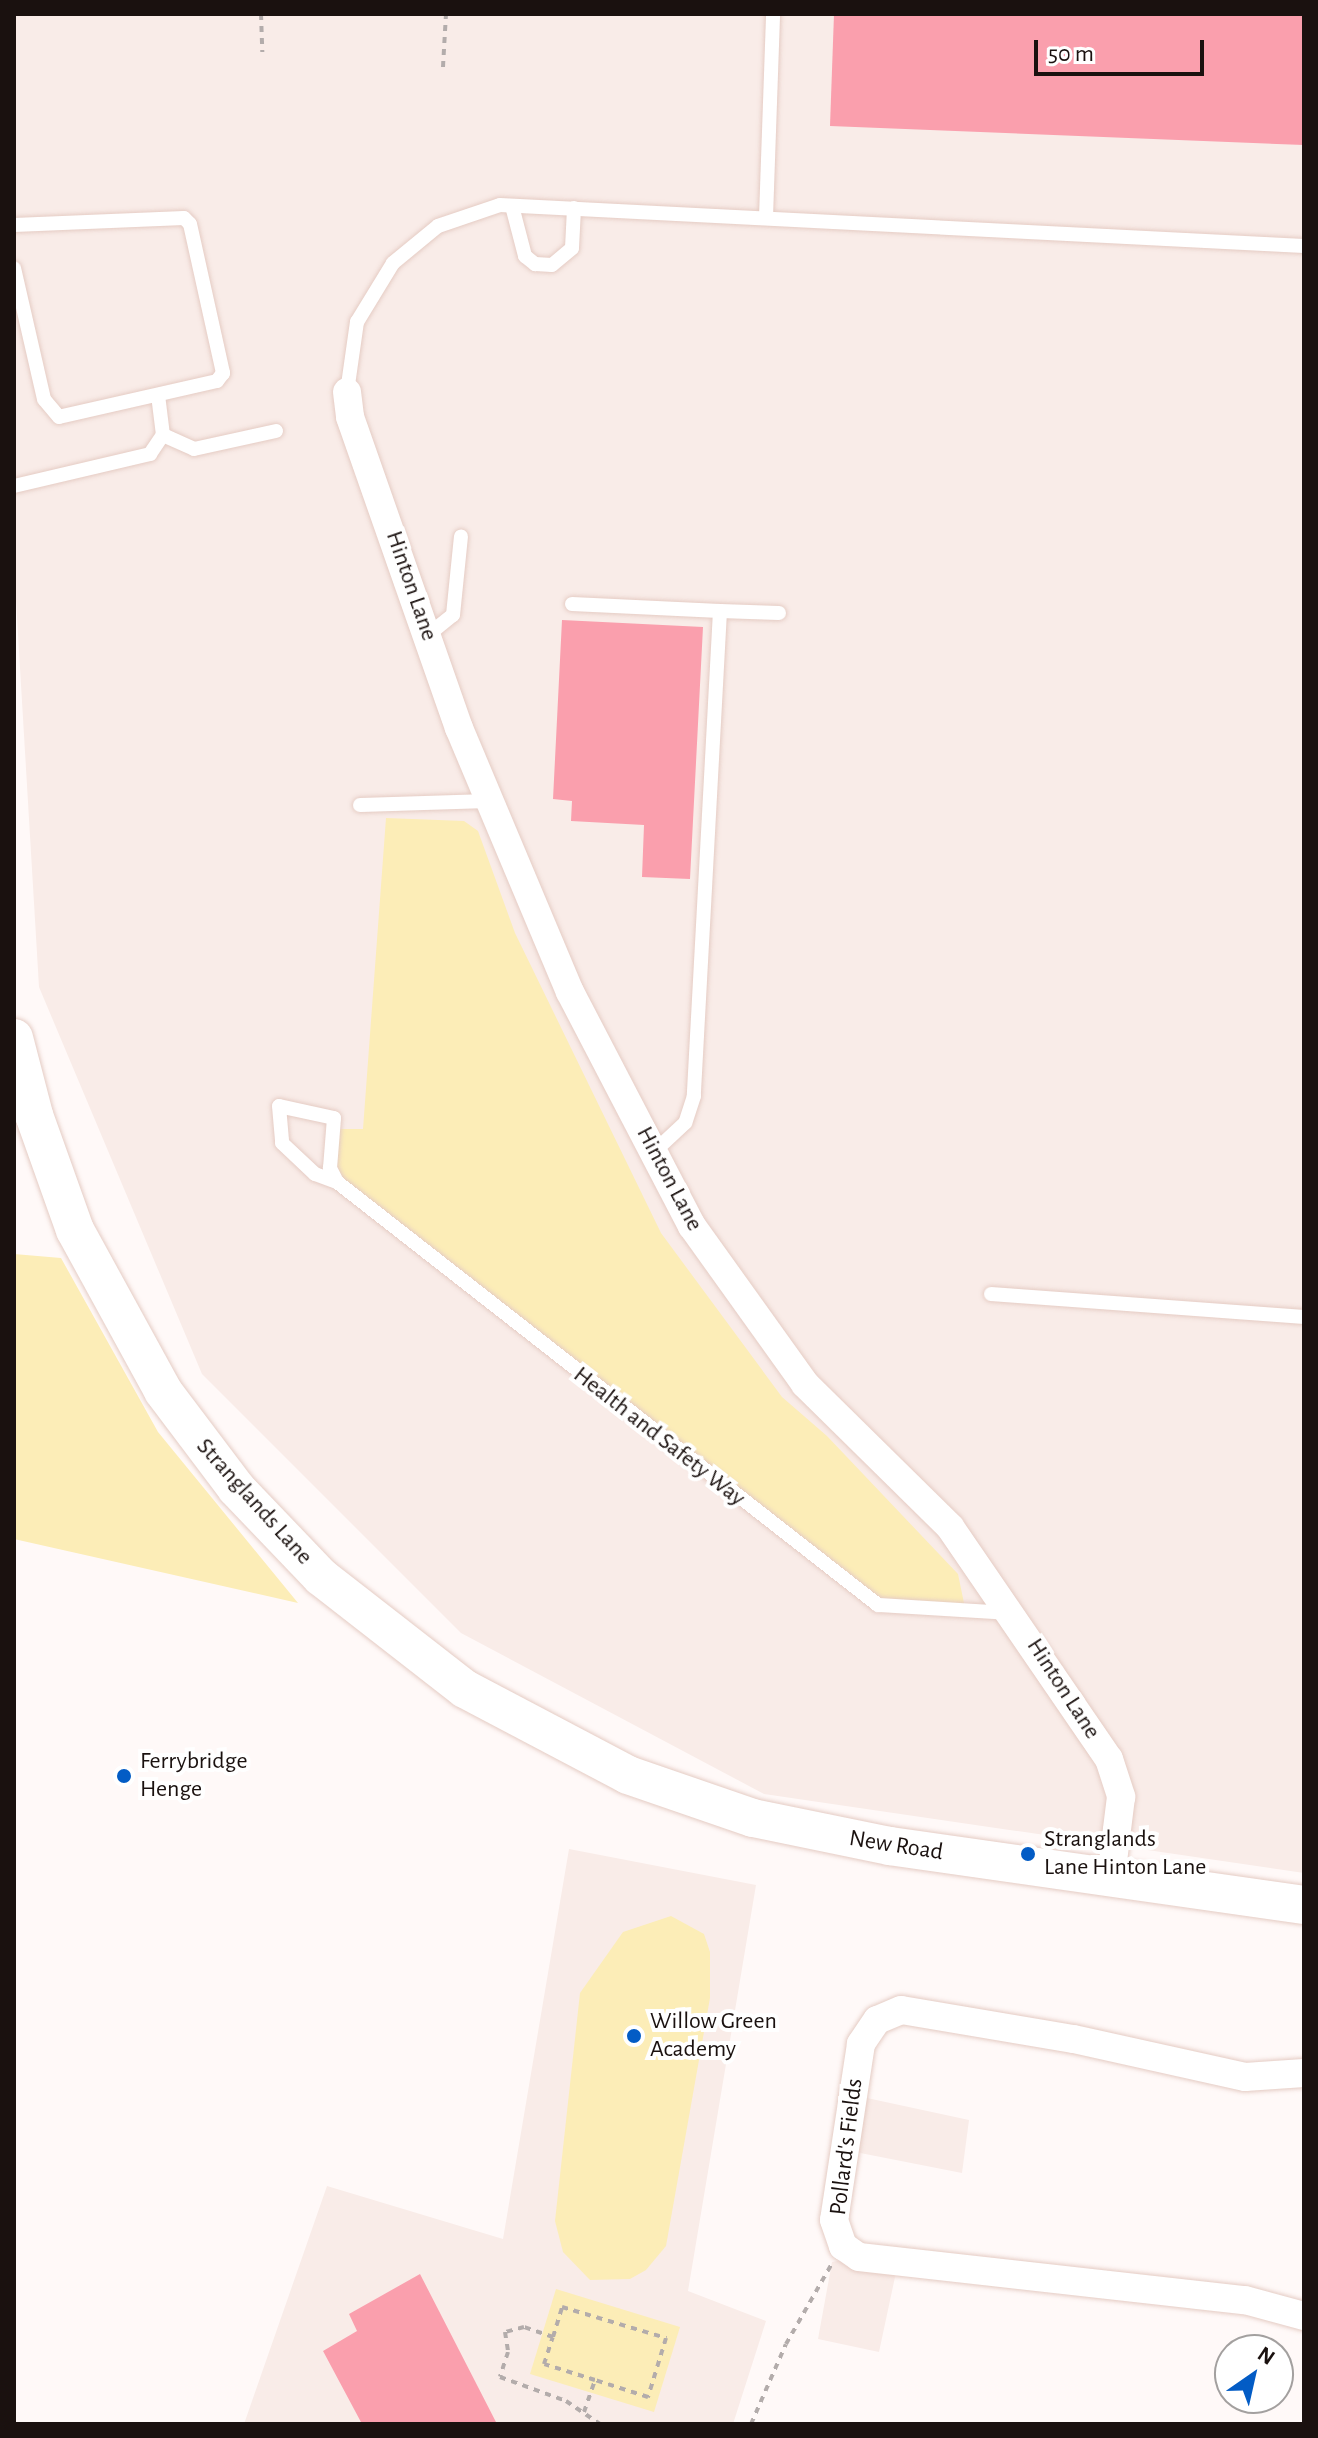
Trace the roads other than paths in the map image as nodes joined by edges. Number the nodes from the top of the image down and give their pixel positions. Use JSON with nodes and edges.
{"nodes":[{"id":1,"x":773,"y":14,"type":"edge"},
{"id":2,"x":512,"y":206,"type":"junction"},
{"id":3,"x":574,"y":208,"type":"junction"},
{"id":4,"x":766,"y":217,"type":"junction"},
{"id":5,"x":14,"y":225,"type":"edge"},
{"id":6,"x":1304,"y":246,"type":"edge"},
{"id":7,"x":14,"y":268,"type":"edge"},
{"id":8,"x":347,"y":392,"type":"joint"},
{"id":9,"x":158,"y":395,"type":"junction"},
{"id":10,"x":276,"y":431,"type":"dead end"},
{"id":11,"x":163,"y":435,"type":"junction"},
{"id":12,"x":14,"y":486,"type":"edge"},
{"id":13,"x":461,"y":536,"type":"dead end"},
{"id":14,"x":572,"y":604,"type":"dead end"},
{"id":15,"x":720,"y":611,"type":"junction"},
{"id":16,"x":779,"y":613,"type":"dead end"},
{"id":17,"x":428,"y":635,"type":"junction"},
{"id":18,"x":489,"y":801,"type":"junction"},
{"id":19,"x":360,"y":805,"type":"dead end"},
{"id":20,"x":14,"y":1038,"type":"edge"},
{"id":21,"x":655,"y":1151,"type":"junction"},
{"id":22,"x":337,"y":1182,"type":"junction"},
{"id":23,"x":991,"y":1294,"type":"dead end"},
{"id":24,"x":1304,"y":1317,"type":"edge"},
{"id":25,"x":1013,"y":1614,"type":"junction"},
{"id":26,"x":685,"y":1796,"type":"joint"},
{"id":27,"x":1111,"y":1877,"type":"junction"},
{"id":28,"x":1304,"y":1905,"type":"edge"},
{"id":29,"x":1304,"y":2073,"type":"edge"},
{"id":30,"x":1304,"y":2316,"type":"edge"}],
"edges":[{"from":1,"to":4,"type":"lane"},
{"from":2,"to":3,"type":"lane"},
{"from":2,"to":3,"type":"lane"},
{"from":2,"to":8,"type":"lane"},
{"from":3,"to":4,"type":"lane"},
{"from":4,"to":6,"type":"lane"},
{"from":5,"to":9,"type":"lane"},
{"from":7,"to":9,"type":"lane"},
{"from":8,"to":17,"type":"street","name":"Hinton Lane"},
{"from":9,"to":11,"type":"lane"},
{"from":10,"to":11,"type":"lane"},
{"from":11,"to":12,"type":"lane"},
{"from":13,"to":17,"type":"lane"},
{"from":14,"to":15,"type":"lane"},
{"from":15,"to":16,"type":"lane"},
{"from":15,"to":21,"type":"lane"},
{"from":17,"to":18,"type":"street","name":"Hinton Lane"},
{"from":18,"to":19,"type":"lane"},
{"from":18,"to":21,"type":"street","name":"Hinton Lane"},
{"from":20,"to":26,"type":"main road","name":"Stranglands Lane"},
{"from":21,"to":25,"type":"street","name":"Hinton Lane"},
{"from":22,"to":22,"type":"lane","name":"Health and Safety Way"},
{"from":22,"to":25,"type":"lane","name":"Health and Safety Way"},
{"from":23,"to":24,"type":"lane"},
{"from":25,"to":27,"type":"street","name":"Hinton Lane"},
{"from":26,"to":27,"type":"main road","name":"New Road"},
{"from":27,"to":28,"type":"main road"},
{"from":29,"to":30,"type":"street","name":"Pollard's Fields"}]}
